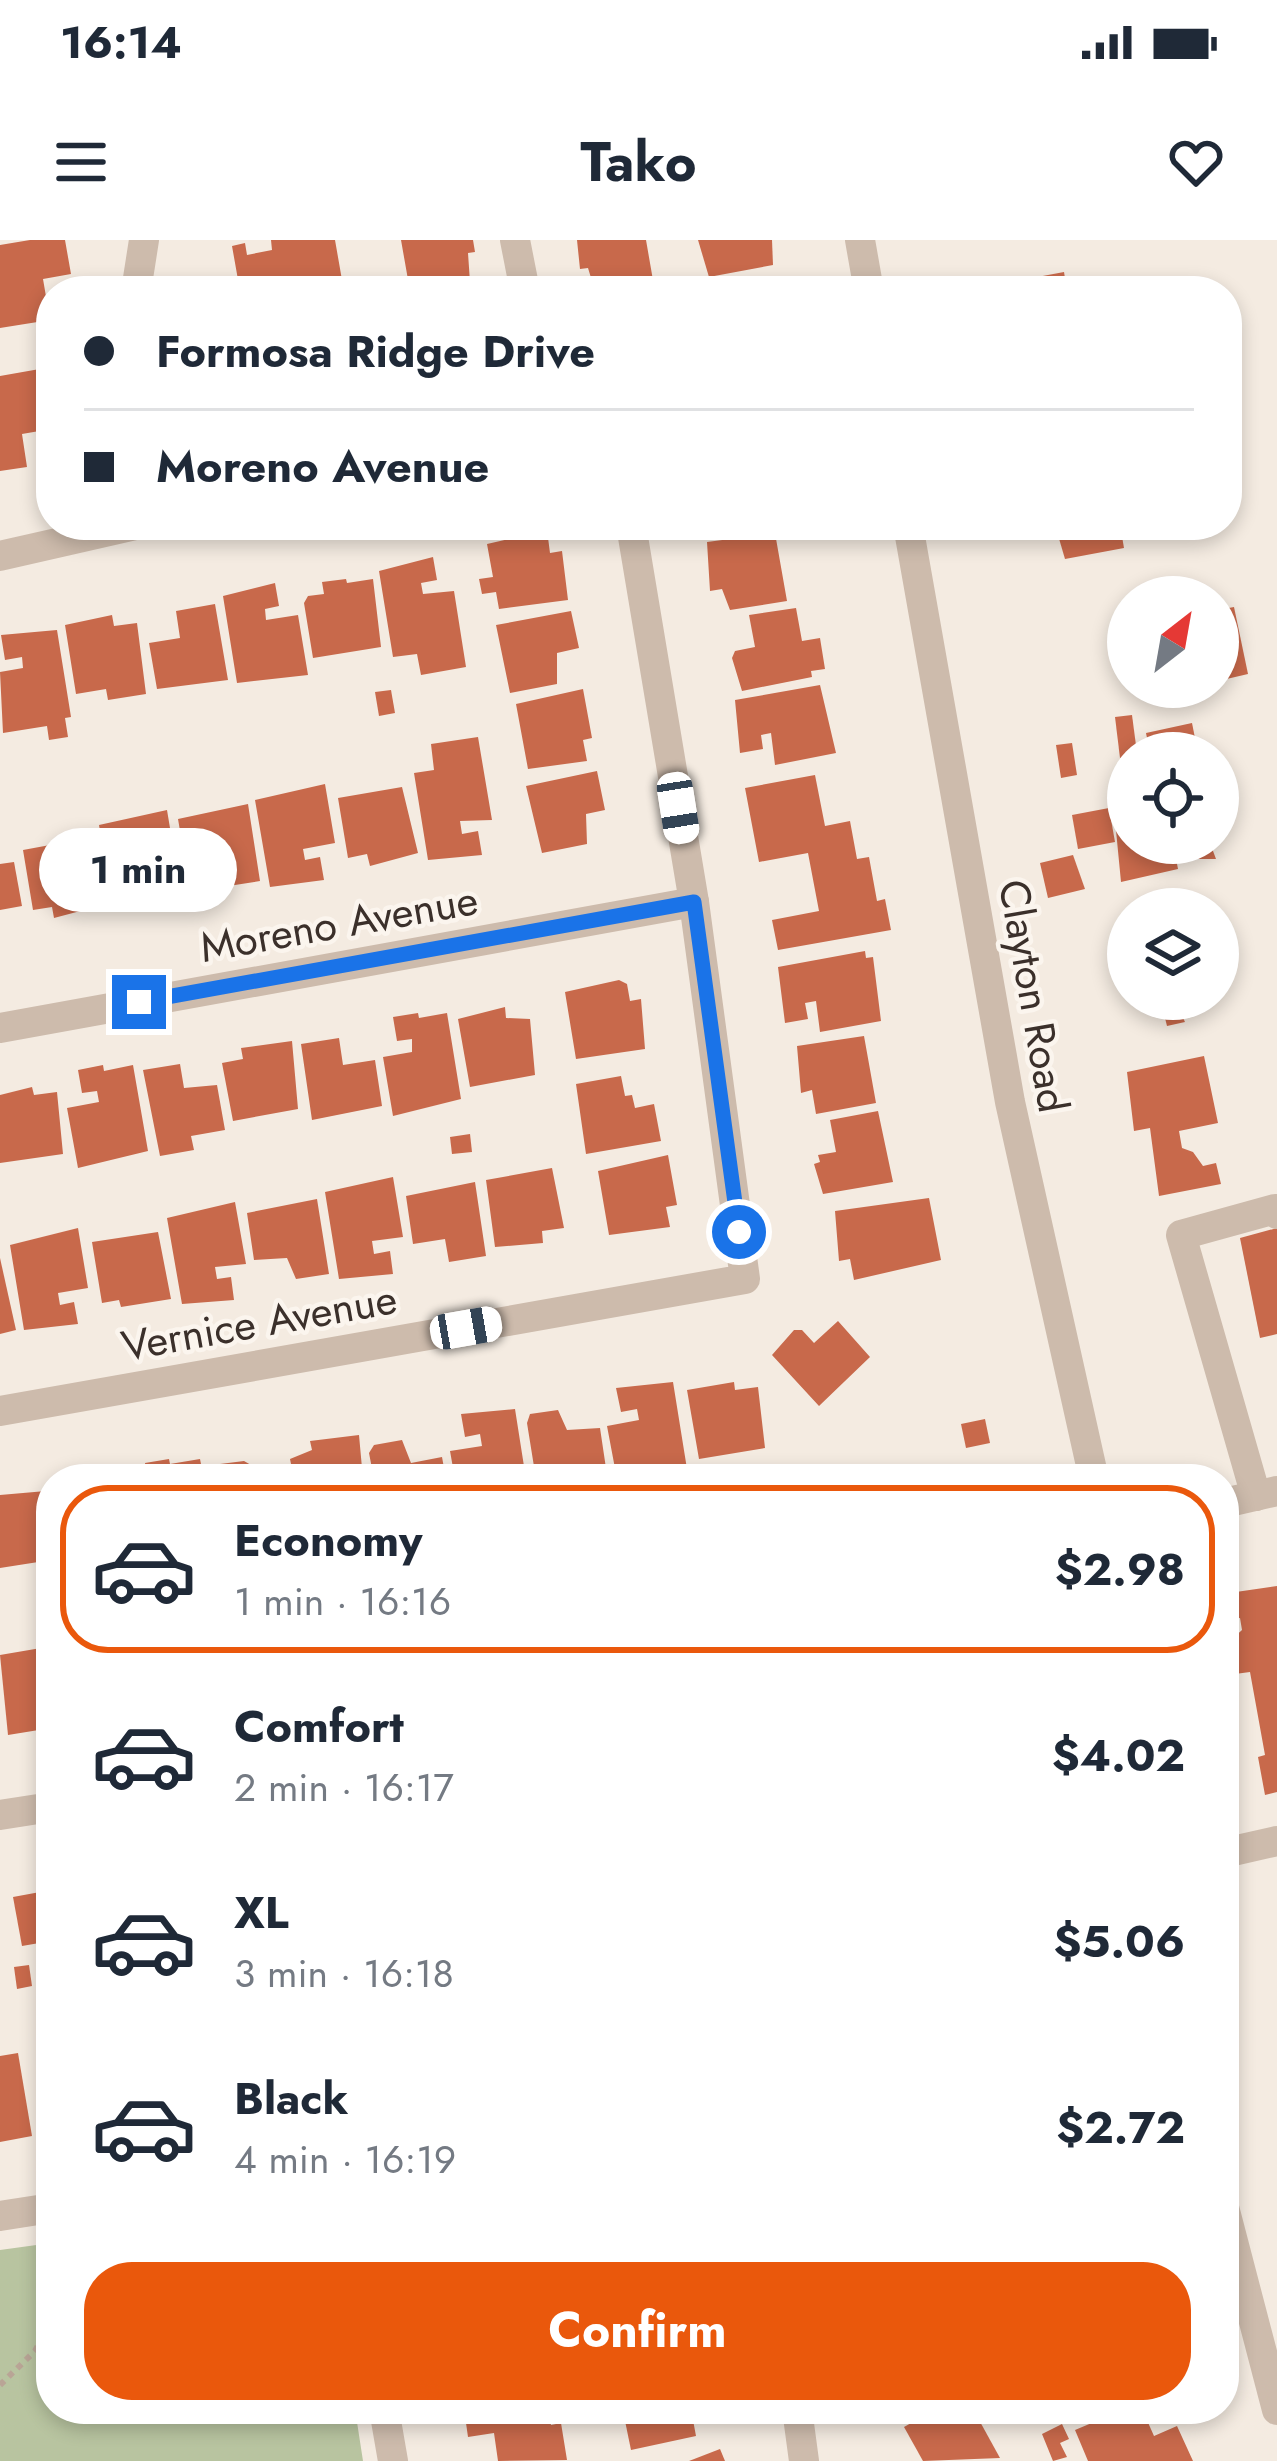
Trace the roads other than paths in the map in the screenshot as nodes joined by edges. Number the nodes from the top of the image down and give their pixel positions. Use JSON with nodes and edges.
{"nodes":[{"id":1,"x":144,"y":240,"type":"edge"},
{"id":2,"x":515,"y":240,"type":"edge"},
{"id":3,"x":860,"y":240,"type":"edge"},
{"id":4,"x":138,"y":276,"type":"edge"},
{"id":5,"x":522,"y":276,"type":"edge"},
{"id":6,"x":866,"y":276,"type":"edge"},
{"id":7,"x":70,"y":540,"type":"edge"},
{"id":8,"x":634,"y":540,"type":"edge"},
{"id":9,"x":911,"y":540,"type":"edge"},
{"id":10,"x":0,"y":556,"type":"edge"},
{"id":11,"x":694,"y":902,"type":"junction"},
{"id":12,"x":0,"y":1028,"type":"edge"},
{"id":13,"x":1277,"y":1214,"type":"edge"},
{"id":14,"x":0,"y":1411,"type":"edge"},
{"id":15,"x":1091,"y":1464,"type":"edge"},
{"id":16,"x":1267,"y":1493,"type":"edge"},
{"id":17,"x":36,"y":1809,"type":"edge"},
{"id":18,"x":0,"y":1815,"type":"edge"},
{"id":19,"x":1277,"y":1840,"type":"edge"},
{"id":20,"x":1239,"y":1849,"type":"edge"},
{"id":21,"x":36,"y":2211,"type":"edge"},
{"id":22,"x":0,"y":2216,"type":"edge"},
{"id":23,"x":1239,"y":2264,"type":"edge"},
{"id":24,"x":1276,"y":2405,"type":"edge"},
{"id":25,"x":387,"y":2424,"type":"edge"},
{"id":26,"x":799,"y":2424,"type":"edge"},
{"id":27,"x":394,"y":2461,"type":"edge"},
{"id":28,"x":804,"y":2461,"type":"edge"}],
"edges":[{"from":1,"to":4,"type":"street"},
{"from":2,"to":5,"type":"street"},
{"from":3,"to":6,"type":"street"},
{"from":7,"to":10,"type":"street"},
{"from":8,"to":11,"type":"street"},
{"from":9,"to":15,"type":"street","name":"Clayton Road"},
{"from":11,"to":12,"type":"street","name":"Moreno Avenue"},
{"from":11,"to":14,"type":"street","name":"Vernice Avenue"},
{"from":13,"to":16,"type":"street"},
{"from":17,"to":18,"type":"street"},
{"from":19,"to":20,"type":"street"},
{"from":21,"to":22,"type":"street"},
{"from":23,"to":24,"type":"street"},
{"from":25,"to":27,"type":"street"},
{"from":26,"to":28,"type":"street"}]}
